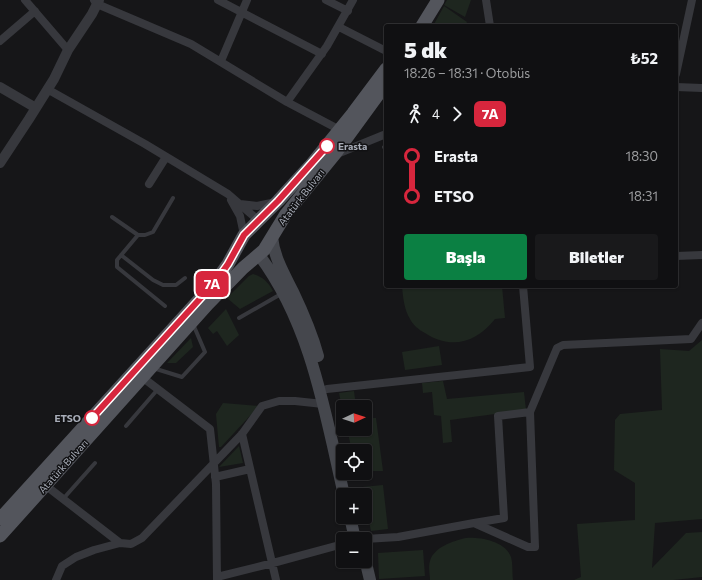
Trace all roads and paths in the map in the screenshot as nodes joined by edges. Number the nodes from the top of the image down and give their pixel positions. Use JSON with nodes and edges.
{"nodes":[{"id":1,"x":25,"y":0,"type":"edge"},
{"id":2,"x":218,"y":0,"type":"edge"},
{"id":3,"x":247,"y":0,"type":"edge"},
{"id":4,"x":326,"y":0,"type":"edge"},
{"id":5,"x":353,"y":0,"type":"edge"},
{"id":6,"x":429,"y":0,"type":"edge"},
{"id":7,"x":438,"y":0,"type":"edge"},
{"id":8,"x":486,"y":0,"type":"edge"},
{"id":9,"x":692,"y":0,"type":"edge"},
{"id":10,"x":97,"y":1,"type":"edge"},
{"id":11,"x":35,"y":11,"type":"junction"},
{"id":12,"x":348,"y":11,"type":"junction"},
{"id":13,"x":242,"y":12,"type":"junction"},
{"id":14,"x":415,"y":24,"type":"edge"},
{"id":15,"x":423,"y":24,"type":"edge"},
{"id":16,"x":490,"y":24,"type":"edge"},
{"id":17,"x":339,"y":27,"type":"junction"},
{"id":18,"x":0,"y":41,"type":"edge"},
{"id":19,"x":68,"y":50,"type":"junction"},
{"id":20,"x":384,"y":50,"type":"edge"},
{"id":21,"x":322,"y":54,"type":"junction"},
{"id":22,"x":221,"y":61,"type":"junction"},
{"id":23,"x":678,"y":65,"type":"edge"},
{"id":24,"x":384,"y":72,"type":"edge"},
{"id":25,"x":384,"y":87,"type":"edge"},
{"id":26,"x":678,"y":87,"type":"edge"},
{"id":27,"x":0,"y":88,"type":"edge"},
{"id":28,"x":702,"y":88,"type":"edge"},
{"id":29,"x":47,"y":89,"type":"junction"},
{"id":30,"x":288,"y":102,"type":"junction"},
{"id":31,"x":36,"y":108,"type":"junction"},
{"id":32,"x":340,"y":130,"type":"junction"},
{"id":33,"x":384,"y":135,"type":"edge"},
{"id":34,"x":335,"y":154,"type":"junction"},
{"id":35,"x":166,"y":157,"type":"junction"},
{"id":36,"x":0,"y":163,"type":"edge"},
{"id":37,"x":149,"y":184,"type":"dead end"},
{"id":38,"x":228,"y":194,"type":"junction"},
{"id":39,"x":173,"y":198,"type":"dead end"},
{"id":40,"x":278,"y":201,"type":"junction"},
{"id":41,"x":240,"y":204,"type":"junction"},
{"id":42,"x":112,"y":217,"type":"dead end"},
{"id":43,"x":258,"y":220,"type":"junction"},
{"id":44,"x":138,"y":235,"type":"junction"},
{"id":45,"x":244,"y":235,"type":"junction"},
{"id":46,"x":272,"y":237,"type":"junction"},
{"id":47,"x":121,"y":255,"type":"junction"},
{"id":48,"x":258,"y":255,"type":"junction"},
{"id":49,"x":678,"y":256,"type":"edge"},
{"id":50,"x":702,"y":256,"type":"edge"},
{"id":51,"x":185,"y":278,"type":"dead end"},
{"id":52,"x":523,"y":288,"type":"edge"},
{"id":53,"x":283,"y":293,"type":"junction"},
{"id":54,"x":165,"y":306,"type":"dead end"},
{"id":55,"x":240,"y":318,"type":"dead end"},
{"id":56,"x":192,"y":322,"type":"junction"},
{"id":57,"x":702,"y":323,"type":"edge"},
{"id":58,"x":151,"y":368,"type":"junction"},
{"id":59,"x":142,"y":377,"type":"junction"},
{"id":60,"x":158,"y":389,"type":"junction"},
{"id":61,"x":327,"y":389,"type":"junction"},
{"id":62,"x":323,"y":404,"type":"junction"},
{"id":63,"x":530,"y":412,"type":"junction"},
{"id":64,"x":126,"y":426,"type":"dead end"},
{"id":65,"x":242,"y":434,"type":"junction"},
{"id":66,"x":340,"y":444,"type":"edge"},
{"id":67,"x":95,"y":463,"type":"dead end"},
{"id":68,"x":214,"y":463,"type":"junction"},
{"id":69,"x":250,"y":469,"type":"junction"},
{"id":70,"x":215,"y":477,"type":"junction"},
{"id":71,"x":45,"y":485,"type":"junction"},
{"id":72,"x":342,"y":488,"type":"edge"},
{"id":73,"x":63,"y":499,"type":"junction"},
{"id":74,"x":1,"y":517,"type":"edge"},
{"id":75,"x":474,"y":524,"type":"junction"},
{"id":76,"x":0,"y":536,"type":"edge"},
{"id":77,"x":372,"y":538,"type":"edge"},
{"id":78,"x":120,"y":544,"type":"junction"},
{"id":79,"x":336,"y":546,"type":"edge"},
{"id":80,"x":273,"y":563,"type":"junction"},
{"id":81,"x":360,"y":568,"type":"edge"},
{"id":82,"x":367,"y":568,"type":"edge"},
{"id":83,"x":217,"y":579,"type":"edge"},
{"id":84,"x":56,"y":580,"type":"edge"},
{"id":85,"x":276,"y":580,"type":"edge"},
{"id":86,"x":363,"y":580,"type":"edge"},
{"id":87,"x":370,"y":580,"type":"edge"}],
"edges":[{"from":1,"to":11,"type":"street"},
{"from":2,"to":13,"type":"street"},
{"from":3,"to":13,"type":"street"},
{"from":4,"to":12,"type":"street"},
{"from":5,"to":12,"type":"street"},
{"from":6,"to":14,"type":"main road"},
{"from":7,"to":15,"type":"main road"},
{"from":8,"to":16,"type":"street"},
{"from":9,"to":23,"type":"street"},
{"from":10,"to":19,"type":"street"},
{"from":10,"to":22,"type":"street"},
{"from":11,"to":18,"type":"street"},
{"from":11,"to":19,"type":"street"},
{"from":12,"to":17,"type":"street"},
{"from":13,"to":21,"type":"street"},
{"from":13,"to":22,"type":"street"},
{"from":17,"to":20,"type":"street"},
{"from":17,"to":21,"type":"street"},
{"from":19,"to":29,"type":"street"},
{"from":21,"to":30,"type":"street"},
{"from":22,"to":30,"type":"street"},
{"from":24,"to":32,"type":"main road","name":"Atatürk Bulvarı"},
{"from":25,"to":34,"type":"main road","name":"Atatürk Bulvarı"},
{"from":26,"to":28,"type":"street"},
{"from":27,"to":31,"type":"street"},
{"from":29,"to":31,"type":"street"},
{"from":29,"to":35,"type":"street"},
{"from":30,"to":32,"type":"street"},
{"from":31,"to":36,"type":"street"},
{"from":32,"to":40,"type":"main road","name":"Atatürk Bulvarı"},
{"from":33,"to":34,"type":"street"},
{"from":34,"to":46,"type":"main road","name":"Atatürk Bulvarı"},
{"from":35,"to":37,"type":"street"},
{"from":35,"to":38,"type":"street"},
{"from":38,"to":41,"type":"street"},
{"from":38,"to":45,"type":"street"},
{"from":39,"to":44,"type":"lane"},
{"from":40,"to":41,"type":"street"},
{"from":40,"to":43,"type":"main road","name":"Atatürk Bulvarı"},
{"from":41,"to":43,"type":"street"},
{"from":42,"to":44,"type":"lane"},
{"from":43,"to":45,"type":"main road","name":"Atatürk Bulvarı"},
{"from":43,"to":46,"type":"main road"},
{"from":44,"to":47,"type":"lane"},
{"from":45,"to":48,"type":"main road"},
{"from":45,"to":74,"type":"main road","name":"Atatürk Bulvarı"},
{"from":46,"to":48,"type":"main road","name":"Atatürk Bulvarı"},
{"from":46,"to":61,"type":"main road"},
{"from":47,"to":51,"type":"lane"},
{"from":47,"to":54,"type":"lane"},
{"from":48,"to":53,"type":"main road"},
{"from":48,"to":56,"type":"main road","name":"Atatürk Bulvarı"},
{"from":49,"to":50,"type":"street"},
{"from":52,"to":61,"type":"street"},
{"from":53,"to":55,"type":"lane"},
{"from":53,"to":62,"type":"main road"},
{"from":56,"to":58,"type":"main road","name":"Atatürk Bulvarı"},
{"from":56,"to":58,"type":"lane"},
{"from":57,"to":63,"type":"street"},
{"from":58,"to":59,"type":"main road","name":"Atatürk Bulvarı"},
{"from":59,"to":60,"type":"street"},
{"from":59,"to":71,"type":"main road","name":"Atatürk Bulvarı"},
{"from":60,"to":64,"type":"lane"},
{"from":60,"to":68,"type":"street"},
{"from":61,"to":66,"type":"main road"},
{"from":62,"to":65,"type":"street"},
{"from":62,"to":72,"type":"main road"},
{"from":63,"to":75,"type":"street"},
{"from":63,"to":75,"type":"street"},
{"from":65,"to":68,"type":"street"},
{"from":65,"to":69,"type":"street"},
{"from":67,"to":73,"type":"lane"},
{"from":68,"to":70,"type":"street"},
{"from":68,"to":78,"type":"street"},
{"from":69,"to":70,"type":"street"},
{"from":69,"to":80,"type":"street"},
{"from":70,"to":83,"type":"street"},
{"from":71,"to":73,"type":"street"},
{"from":71,"to":76,"type":"main road","name":"Atatürk Bulvarı"},
{"from":73,"to":78,"type":"street"},
{"from":75,"to":77,"type":"street"},
{"from":78,"to":84,"type":"street"},
{"from":79,"to":80,"type":"street"},
{"from":80,"to":83,"type":"street"},
{"from":80,"to":85,"type":"street"},
{"from":81,"to":86,"type":"main road"},
{"from":82,"to":87,"type":"main road"}]}
